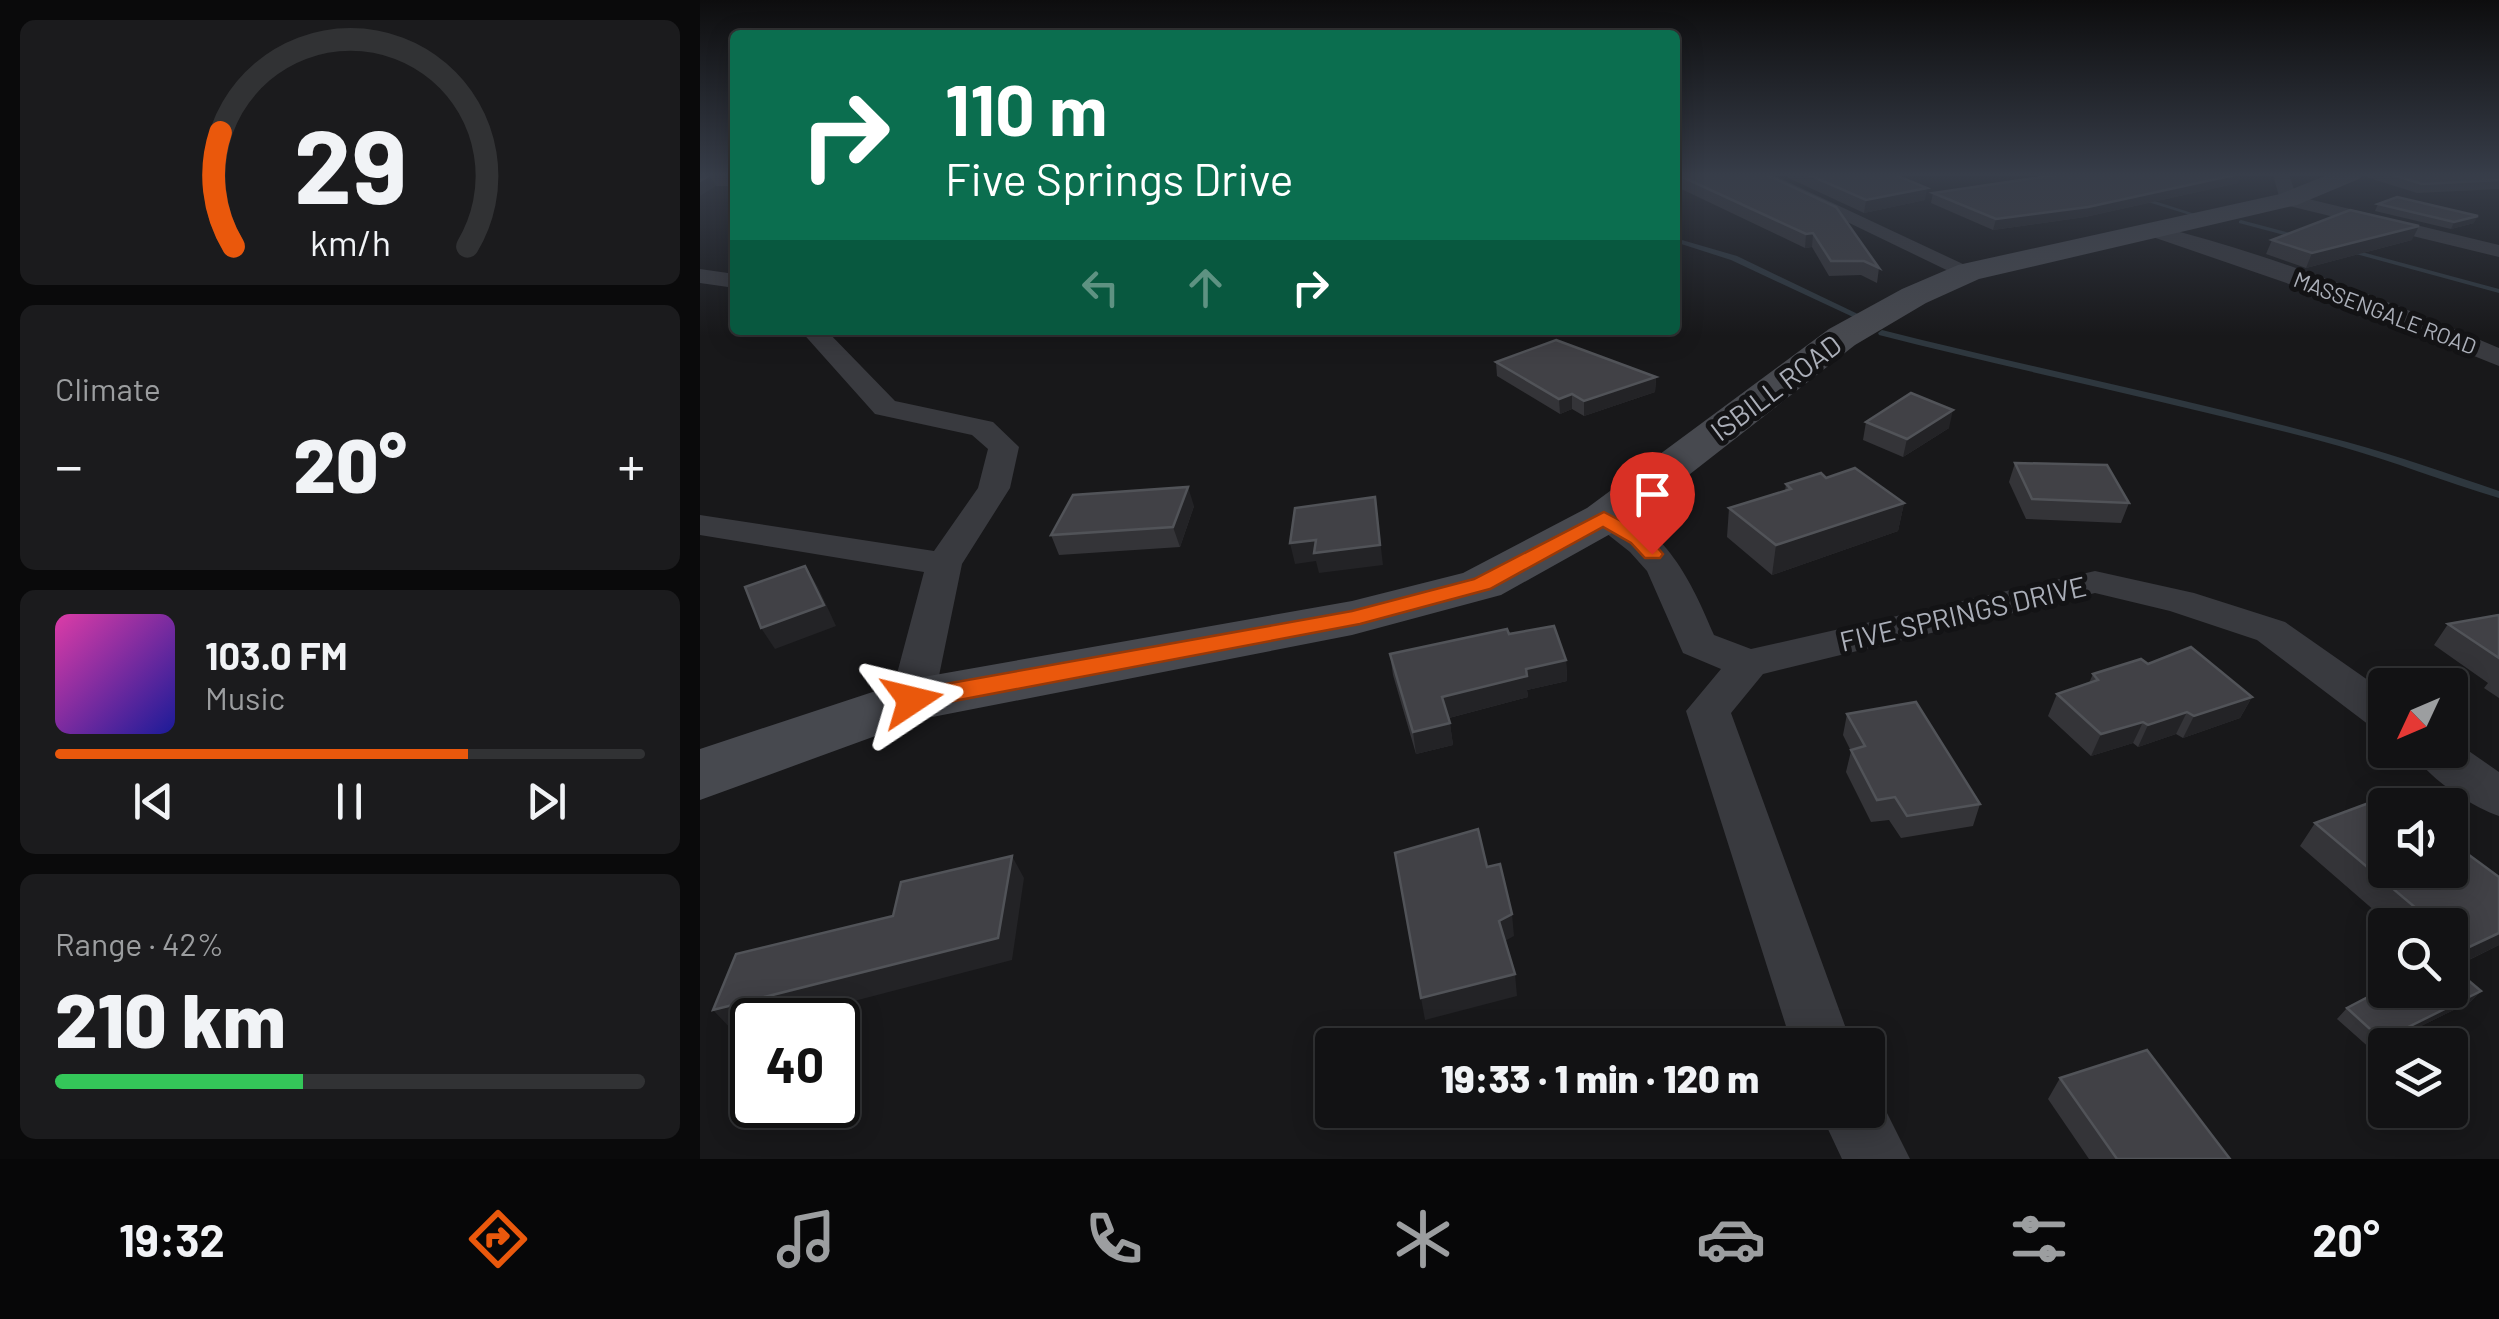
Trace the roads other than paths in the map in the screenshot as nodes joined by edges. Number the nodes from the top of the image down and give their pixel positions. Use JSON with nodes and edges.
{"nodes":[{"id":1,"x":1874,"y":228,"type":"edge"},
{"id":2,"x":2168,"y":228,"type":"edge"},
{"id":3,"x":2420,"y":228,"type":"edge"},
{"id":4,"x":2157,"y":232,"type":"junction"},
{"id":5,"x":2499,"y":252,"type":"edge"},
{"id":6,"x":1969,"y":272,"type":"junction"},
{"id":7,"x":700,"y":276,"type":"edge"},
{"id":8,"x":730,"y":281,"type":"edge"},
{"id":9,"x":817,"y":335,"type":"edge"},
{"id":10,"x":2499,"y":358,"type":"edge"},
{"id":11,"x":1604,"y":518,"type":"junction"},
{"id":12,"x":700,"y":524,"type":"edge"},
{"id":13,"x":944,"y":564,"type":"junction"},
{"id":14,"x":1749,"y":664,"type":"junction"},
{"id":15,"x":912,"y":700,"type":"junction"},
{"id":16,"x":2368,"y":702,"type":"edge"},
{"id":17,"x":2459,"y":768,"type":"edge"},
{"id":18,"x":700,"y":775,"type":"edge"},
{"id":19,"x":2499,"y":797,"type":"edge"},
{"id":20,"x":1816,"y":1028,"type":"edge"},
{"id":21,"x":1861,"y":1128,"type":"edge"},
{"id":22,"x":1878,"y":1159,"type":"edge"}],
"edges":[{"from":1,"to":6,"type":"street"},
{"from":2,"to":4,"type":"street","name":"ISBILL ROAD"},
{"from":3,"to":5,"type":"street"},
{"from":4,"to":6,"type":"street","name":"ISBILL ROAD"},
{"from":4,"to":10,"type":"street","name":"MASSENGALE ROAD"},
{"from":6,"to":11,"type":"street","name":"ISBILL ROAD"},
{"from":7,"to":8,"type":"street"},
{"from":9,"to":13,"type":"street"},
{"from":11,"to":14,"type":"street"},
{"from":11,"to":15,"type":"street","name":"ISBILL ROAD"},
{"from":12,"to":13,"type":"street"},
{"from":13,"to":15,"type":"street"},
{"from":14,"to":16,"type":"street","name":"FIVE SPRINGS DRIVE"},
{"from":14,"to":20,"type":"street"},
{"from":15,"to":18,"type":"street","name":"ISBILL ROAD"},
{"from":17,"to":19,"type":"street"},
{"from":21,"to":22,"type":"street"}]}
